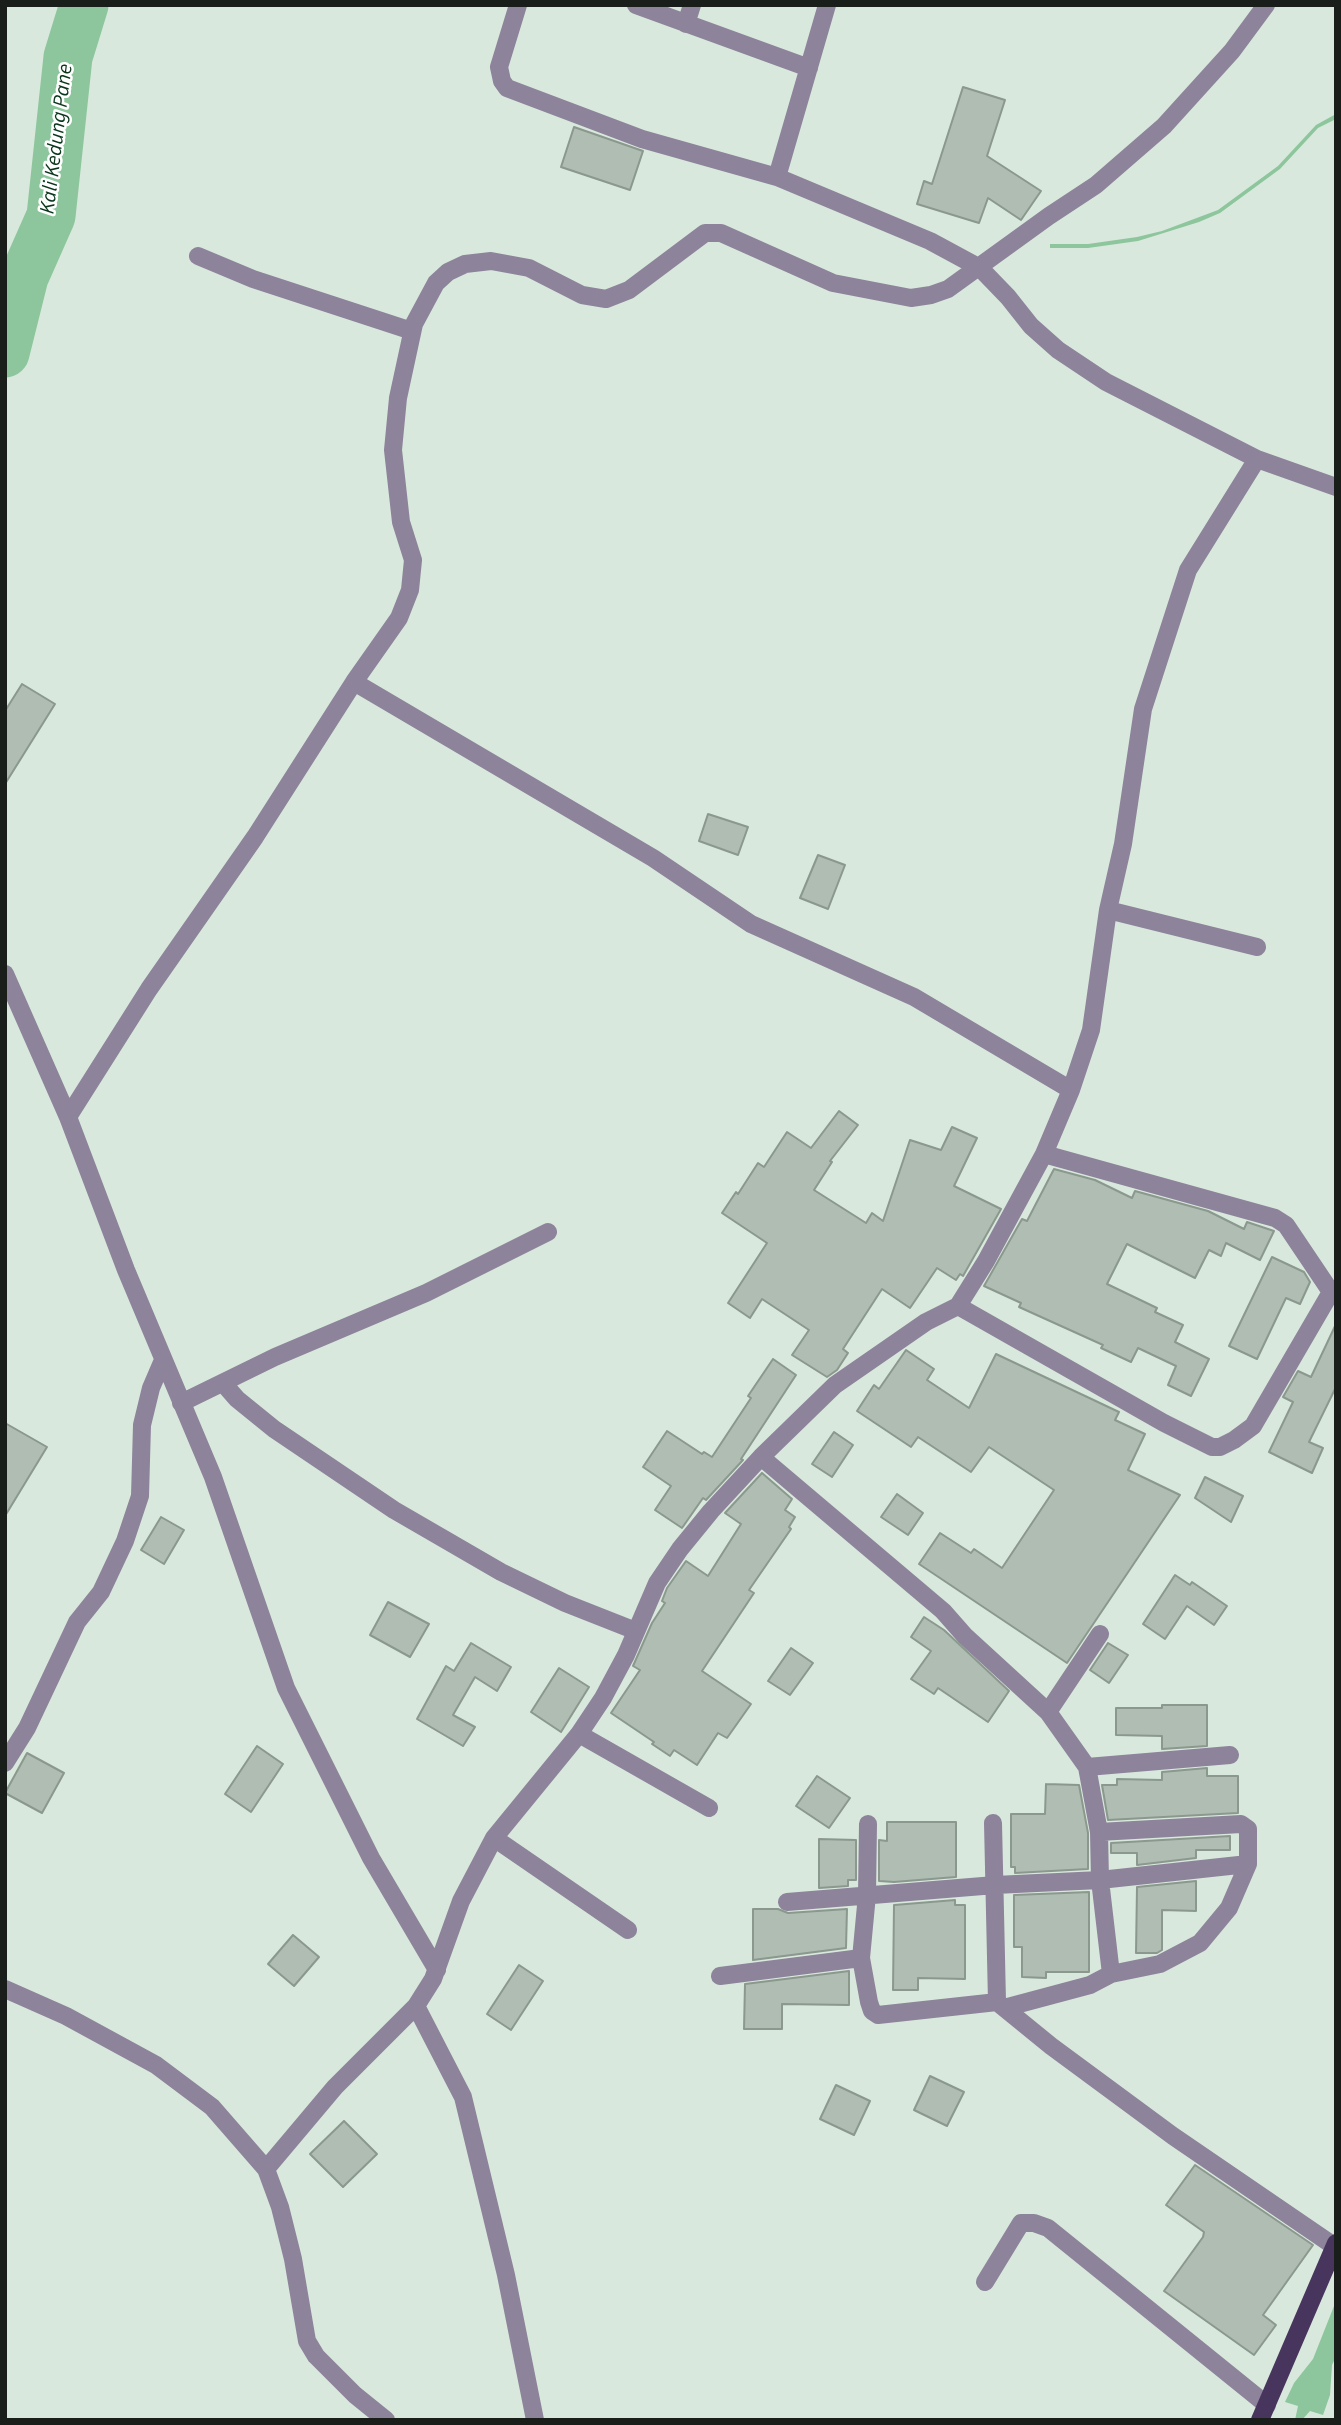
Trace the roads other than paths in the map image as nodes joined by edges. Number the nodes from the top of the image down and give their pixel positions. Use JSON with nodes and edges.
{"nodes":[{"id":1,"x":518,"y":5,"type":"edge"},
{"id":2,"x":636,"y":5,"type":"edge"},
{"id":3,"x":692,"y":5,"type":"edge"},
{"id":4,"x":827,"y":5,"type":"edge"},
{"id":5,"x":1266,"y":5,"type":"edge"},
{"id":6,"x":686,"y":24,"type":"junction"},
{"id":7,"x":809,"y":68,"type":"junction"},
{"id":8,"x":778,"y":177,"type":"junction"},
{"id":9,"x":198,"y":256,"type":"dead end"},
{"id":10,"x":980,"y":268,"type":"junction"},
{"id":11,"x":412,"y":331,"type":"junction"},
{"id":12,"x":1257,"y":460,"type":"junction"},
{"id":13,"x":1336,"y":487,"type":"edge"},
{"id":14,"x":354,"y":682,"type":"junction"},
{"id":15,"x":1108,"y":910,"type":"junction"},
{"id":16,"x":1257,"y":947,"type":"dead end"},
{"id":17,"x":5,"y":974,"type":"edge"},
{"id":18,"x":1071,"y":1090,"type":"junction"},
{"id":19,"x":68,"y":1117,"type":"junction"},
{"id":20,"x":1044,"y":1154,"type":"junction"},
{"id":21,"x":548,"y":1232,"type":"dead end"},
{"id":22,"x":1333,"y":1292,"type":"edge"},
{"id":23,"x":958,"y":1306,"type":"junction"},
{"id":24,"x":165,"y":1366,"type":"junction"},
{"id":25,"x":223,"y":1383,"type":"junction"},
{"id":26,"x":180,"y":1401,"type":"junction"},
{"id":27,"x":761,"y":1457,"type":"junction"},
{"id":28,"x":636,"y":1631,"type":"junction"},
{"id":29,"x":1100,"y":1634,"type":"dead end"},
{"id":30,"x":1048,"y":1712,"type":"junction"},
{"id":31,"x":579,"y":1734,"type":"junction"},
{"id":32,"x":1230,"y":1755,"type":"dead end"},
{"id":33,"x":5,"y":1763,"type":"edge"},
{"id":34,"x":1087,"y":1767,"type":"junction"},
{"id":35,"x":709,"y":1808,"type":"dead end"},
{"id":36,"x":993,"y":1823,"type":"dead end"},
{"id":37,"x":868,"y":1824,"type":"dead end"},
{"id":38,"x":1099,"y":1832,"type":"junction"},
{"id":39,"x":494,"y":1838,"type":"junction"},
{"id":40,"x":1248,"y":1864,"type":"junction"},
{"id":41,"x":1100,"y":1880,"type":"junction"},
{"id":42,"x":995,"y":1885,"type":"junction"},
{"id":43,"x":867,"y":1895,"type":"junction"},
{"id":44,"x":787,"y":1902,"type":"dead end"},
{"id":45,"x":628,"y":1930,"type":"dead end"},
{"id":46,"x":861,"y":1958,"type":"junction"},
{"id":47,"x":435,"y":1974,"type":"junction"},
{"id":48,"x":1111,"y":1974,"type":"junction"},
{"id":49,"x":720,"y":1976,"type":"dead end"},
{"id":50,"x":5,"y":1989,"type":"edge"},
{"id":51,"x":418,"y":2003,"type":"junction"},
{"id":52,"x":1000,"y":2005,"type":"junction"},
{"id":53,"x":266,"y":2169,"type":"junction"},
{"id":54,"x":1335,"y":2245,"type":"edge"},
{"id":55,"x":985,"y":2282,"type":"dead end"},
{"id":56,"x":1263,"y":2412,"type":"edge"},
{"id":57,"x":386,"y":2420,"type":"edge"},
{"id":58,"x":535,"y":2420,"type":"edge"}],
"edges":[{"from":1,"to":8,"type":"street"},
{"from":2,"to":6,"type":"street"},
{"from":3,"to":6,"type":"street"},
{"from":4,"to":7,"type":"street"},
{"from":5,"to":10,"type":"street"},
{"from":6,"to":7,"type":"street"},
{"from":7,"to":8,"type":"street"},
{"from":8,"to":10,"type":"street"},
{"from":9,"to":11,"type":"street"},
{"from":10,"to":11,"type":"street"},
{"from":10,"to":12,"type":"street"},
{"from":11,"to":14,"type":"street"},
{"from":12,"to":13,"type":"street"},
{"from":12,"to":15,"type":"street"},
{"from":14,"to":18,"type":"street"},
{"from":14,"to":19,"type":"street"},
{"from":15,"to":16,"type":"street"},
{"from":15,"to":18,"type":"street"},
{"from":17,"to":19,"type":"street"},
{"from":18,"to":20,"type":"street"},
{"from":19,"to":24,"type":"street"},
{"from":20,"to":22,"type":"street"},
{"from":20,"to":23,"type":"street"},
{"from":21,"to":25,"type":"street"},
{"from":22,"to":23,"type":"street"},
{"from":23,"to":27,"type":"street"},
{"from":24,"to":26,"type":"street"},
{"from":24,"to":33,"type":"street"},
{"from":25,"to":26,"type":"street"},
{"from":25,"to":28,"type":"street"},
{"from":26,"to":47,"type":"street"},
{"from":27,"to":28,"type":"street"},
{"from":27,"to":30,"type":"street"},
{"from":28,"to":31,"type":"street"},
{"from":29,"to":30,"type":"street"},
{"from":30,"to":34,"type":"street"},
{"from":31,"to":35,"type":"street"},
{"from":31,"to":39,"type":"street"},
{"from":32,"to":34,"type":"street"},
{"from":34,"to":38,"type":"street"},
{"from":36,"to":42,"type":"street"},
{"from":37,"to":43,"type":"street"},
{"from":38,"to":40,"type":"street"},
{"from":38,"to":41,"type":"street"},
{"from":39,"to":45,"type":"street"},
{"from":39,"to":47,"type":"street"},
{"from":40,"to":41,"type":"street"},
{"from":40,"to":48,"type":"street"},
{"from":41,"to":42,"type":"street"},
{"from":41,"to":48,"type":"street"},
{"from":42,"to":43,"type":"street"},
{"from":42,"to":52,"type":"street"},
{"from":43,"to":44,"type":"street"},
{"from":43,"to":46,"type":"street"},
{"from":46,"to":49,"type":"street"},
{"from":46,"to":52,"type":"street"},
{"from":47,"to":51,"type":"street"},
{"from":48,"to":52,"type":"street"},
{"from":50,"to":53,"type":"street"},
{"from":51,"to":53,"type":"street"},
{"from":51,"to":58,"type":"street"},
{"from":52,"to":54,"type":"street"},
{"from":53,"to":57,"type":"street"},
{"from":54,"to":56,"type":"main road"},
{"from":55,"to":56,"type":"street"}]}
